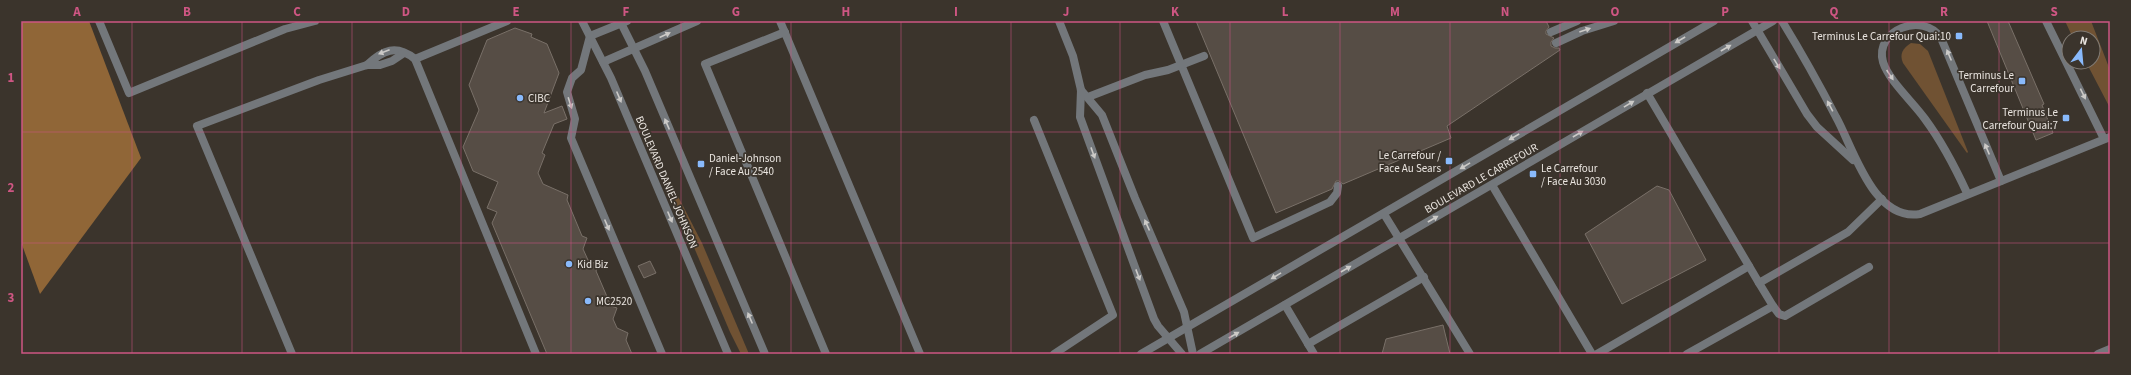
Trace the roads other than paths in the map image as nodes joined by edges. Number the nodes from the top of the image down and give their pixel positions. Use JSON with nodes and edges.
{"nodes":[{"id":1,"x":100,"y":21,"type":"edge"},
{"id":2,"x":314,"y":21,"type":"edge"},
{"id":3,"x":507,"y":21,"type":"edge"},
{"id":4,"x":582,"y":21,"type":"edge"},
{"id":5,"x":697,"y":21,"type":"edge"},
{"id":6,"x":780,"y":21,"type":"edge"},
{"id":7,"x":1059,"y":21,"type":"edge"},
{"id":8,"x":1162,"y":21,"type":"edge"},
{"id":9,"x":1577,"y":21,"type":"edge"},
{"id":10,"x":1614,"y":21,"type":"edge"},
{"id":11,"x":1714,"y":21,"type":"edge"},
{"id":12,"x":1752,"y":21,"type":"edge"},
{"id":13,"x":1773,"y":21,"type":"edge"},
{"id":14,"x":1782,"y":21,"type":"edge"},
{"id":15,"x":2046,"y":21,"type":"edge"},
{"id":16,"x":622,"y":22,"type":"edge"},
{"id":17,"x":1757,"y":31,"type":"junction"},
{"id":18,"x":785,"y":32,"type":"junction"},
{"id":19,"x":1551,"y":32,"type":"dead end"},
{"id":20,"x":590,"y":36,"type":"junction"},
{"id":21,"x":1556,"y":43,"type":"dead end"},
{"id":22,"x":634,"y":49,"type":"junction"},
{"id":23,"x":1204,"y":56,"type":"dead end"},
{"id":24,"x":415,"y":59,"type":"junction"},
{"id":25,"x":603,"y":62,"type":"junction"},
{"id":26,"x":1182,"y":65,"type":"junction"},
{"id":27,"x":1081,"y":90,"type":"junction"},
{"id":28,"x":1648,"y":93,"type":"junction"},
{"id":29,"x":1088,"y":98,"type":"junction"},
{"id":30,"x":1034,"y":120,"type":"dead end"},
{"id":31,"x":2107,"y":138,"type":"edge"},
{"id":32,"x":1855,"y":161,"type":"junction"},
{"id":33,"x":2001,"y":181,"type":"junction"},
{"id":34,"x":1492,"y":185,"type":"junction"},
{"id":35,"x":1338,"y":186,"type":"dead end"},
{"id":36,"x":1967,"y":193,"type":"junction"},
{"id":37,"x":1882,"y":199,"type":"junction"},
{"id":38,"x":1384,"y":214,"type":"junction"},
{"id":39,"x":1400,"y":238,"type":"junction"},
{"id":40,"x":1749,"y":266,"type":"junction"},
{"id":41,"x":1869,"y":267,"type":"dead end"},
{"id":42,"x":1424,"y":277,"type":"junction"},
{"id":43,"x":1759,"y":283,"type":"junction"},
{"id":44,"x":1285,"y":305,"type":"junction"},
{"id":45,"x":1773,"y":306,"type":"junction"},
{"id":46,"x":1187,"y":327,"type":"junction"},
{"id":47,"x":1168,"y":338,"type":"junction"},
{"id":48,"x":1308,"y":344,"type":"junction"},
{"id":49,"x":2110,"y":349,"type":"edge"},
{"id":50,"x":292,"y":354,"type":"edge"},
{"id":51,"x":536,"y":354,"type":"edge"},
{"id":52,"x":662,"y":354,"type":"edge"},
{"id":53,"x":728,"y":354,"type":"edge"},
{"id":54,"x":764,"y":354,"type":"edge"},
{"id":55,"x":826,"y":354,"type":"edge"},
{"id":56,"x":920,"y":354,"type":"edge"},
{"id":57,"x":1054,"y":354,"type":"edge"},
{"id":58,"x":1141,"y":354,"type":"edge"},
{"id":59,"x":1182,"y":354,"type":"edge"},
{"id":60,"x":1193,"y":354,"type":"edge"},
{"id":61,"x":1200,"y":354,"type":"edge"},
{"id":62,"x":1314,"y":354,"type":"edge"},
{"id":63,"x":1470,"y":354,"type":"edge"},
{"id":64,"x":1592,"y":354,"type":"edge"},
{"id":65,"x":1597,"y":354,"type":"edge"},
{"id":66,"x":1687,"y":354,"type":"edge"},
{"id":67,"x":2098,"y":354,"type":"edge"}],
"edges":[{"from":1,"to":2,"type":"street"},
{"from":3,"to":24,"type":"street"},
{"from":4,"to":20,"type":"street","name":"BOULEVARD DANIEL-JOHNSON"},
{"from":22,"to":5,"type":"street","one_way":true},
{"from":6,"to":18,"type":"street"},
{"from":7,"to":27,"type":"street"},
{"from":8,"to":26,"type":"street"},
{"from":9,"to":19,"type":"street"},
{"from":21,"to":10,"type":"street","one_way":true},
{"from":11,"to":38,"type":"street","name":"BOULEVARD LE CARREFOUR","one_way":true},
{"from":12,"to":17,"type":"street"},
{"from":13,"to":17,"type":"street","name":"BOULEVARD LE CARREFOUR"},
{"from":32,"to":14,"type":"street","one_way":true},
{"from":15,"to":31,"type":"street","one_way":true},
{"from":16,"to":20,"type":"street"},
{"from":16,"to":22,"type":"street","name":"BOULEVARD DANIEL-JOHNSON"},
{"from":28,"to":17,"type":"street","name":"BOULEVARD LE CARREFOUR","one_way":true},
{"from":17,"to":32,"type":"street","one_way":true},
{"from":18,"to":55,"type":"street"},
{"from":18,"to":56,"type":"street"},
{"from":20,"to":25,"type":"street","name":"BOULEVARD DANIEL-JOHNSON"},
{"from":20,"to":52,"type":"street","one_way":true},
{"from":22,"to":25,"type":"street"},
{"from":54,"to":22,"type":"street","name":"BOULEVARD DANIEL-JOHNSON","one_way":true},
{"from":23,"to":26,"type":"street"},
{"from":24,"to":50,"type":"street"},
{"from":24,"to":51,"type":"street"},
{"from":25,"to":53,"type":"street","name":"BOULEVARD DANIEL-JOHNSON","one_way":true},
{"from":26,"to":29,"type":"street"},
{"from":26,"to":35,"type":"street"},
{"from":27,"to":29,"type":"street"},
{"from":27,"to":47,"type":"street","one_way":true},
{"from":34,"to":28,"type":"street","name":"BOULEVARD LE CARREFOUR","one_way":true},
{"from":28,"to":40,"type":"street"},
{"from":46,"to":29,"type":"street","one_way":true},
{"from":30,"to":57,"type":"street"},
{"from":31,"to":33,"type":"street"},
{"from":32,"to":37,"type":"street"},
{"from":33,"to":36,"type":"street"},
{"from":33,"to":36,"type":"street","one_way":true},
{"from":39,"to":34,"type":"street","name":"BOULEVARD LE CARREFOUR","one_way":true},
{"from":34,"to":64,"type":"street"},
{"from":36,"to":37,"type":"street"},
{"from":37,"to":43,"type":"street"},
{"from":38,"to":39,"type":"street"},
{"from":38,"to":46,"type":"street","name":"BOULEVARD LE CARREFOUR","one_way":true},
{"from":39,"to":42,"type":"street"},
{"from":44,"to":39,"type":"street","name":"BOULEVARD LE CARREFOUR","one_way":true},
{"from":40,"to":43,"type":"street"},
{"from":40,"to":65,"type":"street"},
{"from":41,"to":45,"type":"street"},
{"from":42,"to":48,"type":"street"},
{"from":42,"to":63,"type":"street"},
{"from":43,"to":45,"type":"street"},
{"from":44,"to":48,"type":"street"},
{"from":61,"to":44,"type":"street","name":"BOULEVARD LE CARREFOUR","one_way":true},
{"from":45,"to":66,"type":"street"},
{"from":46,"to":47,"type":"street","name":"BOULEVARD LE CARREFOUR"},
{"from":46,"to":60,"type":"street"},
{"from":47,"to":58,"type":"street","name":"BOULEVARD LE CARREFOUR"},
{"from":47,"to":59,"type":"street"},
{"from":48,"to":62,"type":"street"},
{"from":49,"to":67,"type":"street"}]}
